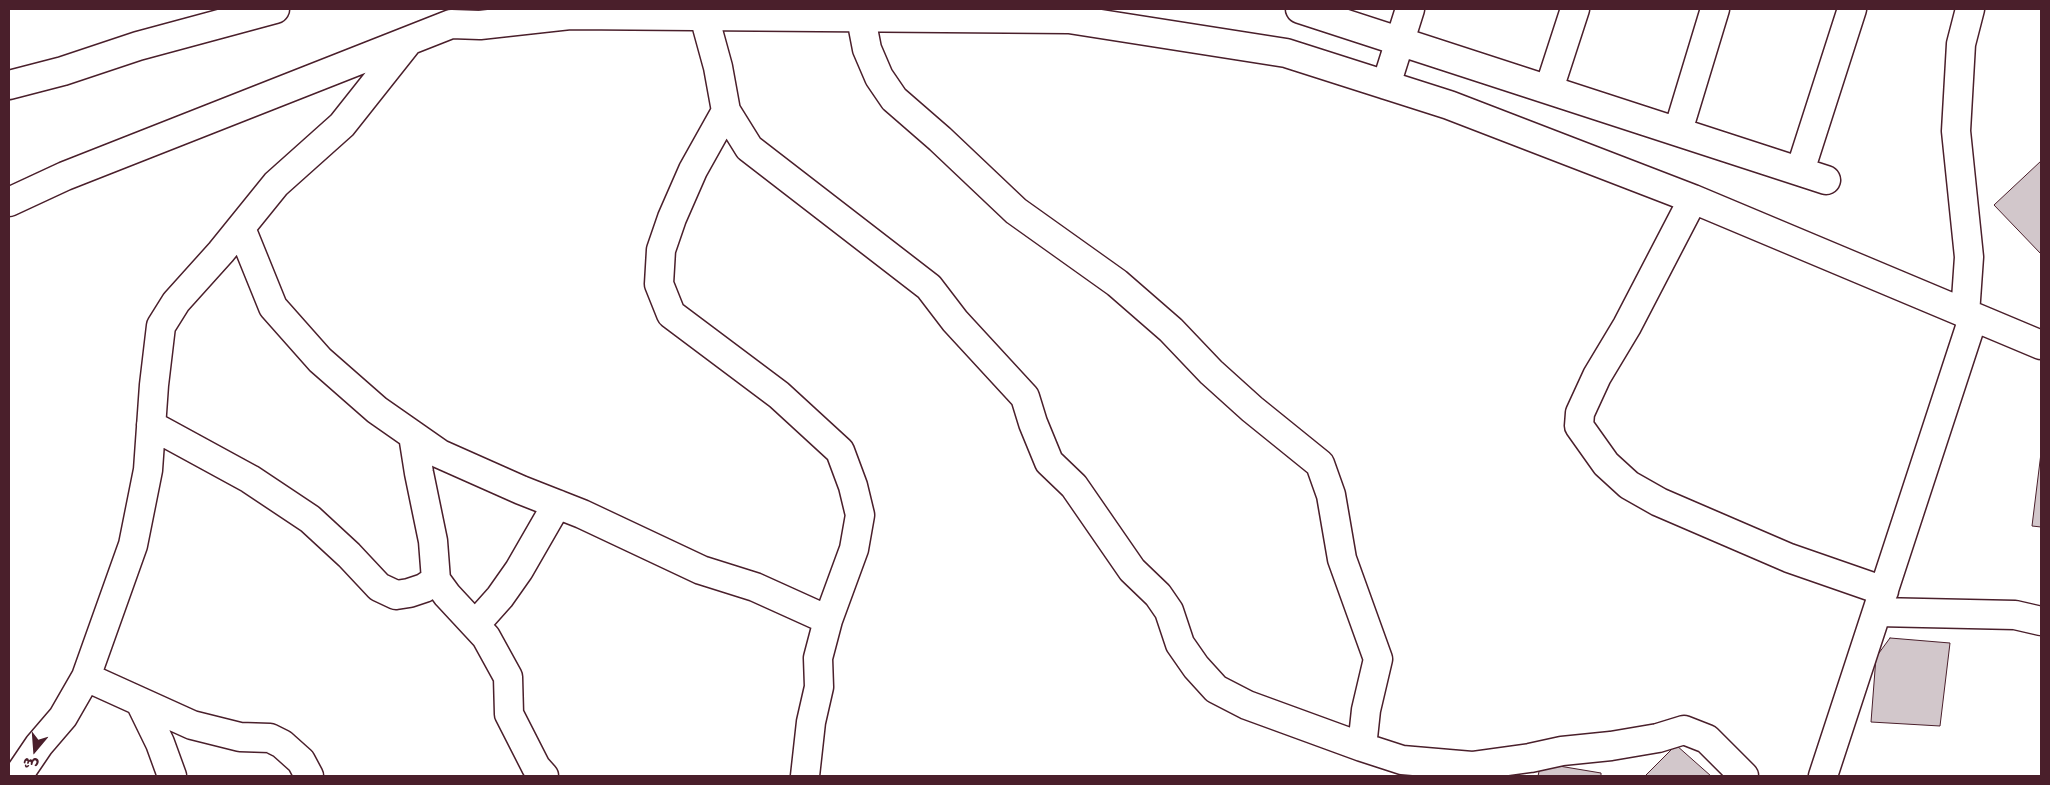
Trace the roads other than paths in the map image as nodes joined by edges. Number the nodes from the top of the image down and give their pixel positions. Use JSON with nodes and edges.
{"nodes":[{"id":1,"x":275,"y":9,"type":"edge"},
{"id":2,"x":1300,"y":9,"type":"edge"},
{"id":3,"x":1410,"y":9,"type":"edge"},
{"id":4,"x":1575,"y":9,"type":"edge"},
{"id":5,"x":1715,"y":9,"type":"edge"},
{"id":6,"x":1852,"y":9,"type":"edge"},
{"id":7,"x":1970,"y":9,"type":"edge"},
{"id":8,"x":565,"y":12,"type":"edge"},
{"id":9,"x":1043,"y":14,"type":"edge"},
{"id":10,"x":453,"y":16,"type":"edge"},
{"id":11,"x":704,"y":16,"type":"junction"},
{"id":12,"x":861,"y":18,"type":"junction"},
{"id":13,"x":1400,"y":40,"type":"junction"},
{"id":14,"x":408,"y":41,"type":"junction"},
{"id":15,"x":9,"y":85,"type":"edge"},
{"id":16,"x":1386,"y":85,"type":"junction"},
{"id":17,"x":1549,"y":89,"type":"junction"},
{"id":18,"x":726,"y":111,"type":"junction"},
{"id":19,"x":1678,"y":131,"type":"junction"},
{"id":20,"x":1800,"y":171,"type":"junction"},
{"id":21,"x":1826,"y":180,"type":"dead end"},
{"id":22,"x":1693,"y":199,"type":"junction"},
{"id":23,"x":9,"y":202,"type":"edge"},
{"id":24,"x":241,"y":228,"type":"junction"},
{"id":25,"x":1969,"y":316,"type":"junction"},
{"id":26,"x":2041,"y":345,"type":"edge"},
{"id":27,"x":151,"y":425,"type":"junction"},
{"id":28,"x":413,"y":435,"type":"junction"},
{"id":29,"x":557,"y":504,"type":"junction"},
{"id":30,"x":436,"y":580,"type":"junction"},
{"id":31,"x":1881,"y":602,"type":"junction"},
{"id":32,"x":828,"y":620,"type":"junction"},
{"id":33,"x":2041,"y":621,"type":"edge"},
{"id":34,"x":475,"y":625,"type":"junction"},
{"id":35,"x":86,"y":677,"type":"junction"},
{"id":36,"x":140,"y":702,"type":"junction"},
{"id":37,"x":1362,"y":747,"type":"junction"},
{"id":38,"x":18,"y":776,"type":"edge"},
{"id":39,"x":172,"y":776,"type":"edge"},
{"id":40,"x":309,"y":776,"type":"edge"},
{"id":41,"x":544,"y":776,"type":"edge"},
{"id":42,"x":805,"y":776,"type":"edge"},
{"id":43,"x":1744,"y":776,"type":"edge"},
{"id":44,"x":1824,"y":776,"type":"edge"}],
"edges":[{"from":1,"to":15,"type":"street"},
{"from":2,"to":13,"type":"street"},
{"from":3,"to":13,"type":"street"},
{"from":4,"to":17,"type":"street"},
{"from":5,"to":19,"type":"street"},
{"from":6,"to":20,"type":"street"},
{"from":7,"to":25,"type":"street"},
{"from":8,"to":10,"type":"street"},
{"from":8,"to":11,"type":"street"},
{"from":9,"to":12,"type":"street"},
{"from":9,"to":16,"type":"street"},
{"from":10,"to":14,"type":"street"},
{"from":11,"to":12,"type":"street"},
{"from":11,"to":18,"type":"street"},
{"from":12,"to":37,"type":"street"},
{"from":13,"to":16,"type":"street"},
{"from":13,"to":17,"type":"street"},
{"from":14,"to":23,"type":"street"},
{"from":14,"to":24,"type":"street"},
{"from":16,"to":22,"type":"street"},
{"from":17,"to":19,"type":"street"},
{"from":18,"to":32,"type":"street"},
{"from":18,"to":37,"type":"street"},
{"from":19,"to":20,"type":"street"},
{"from":20,"to":21,"type":"street"},
{"from":22,"to":25,"type":"street"},
{"from":22,"to":31,"type":"street"},
{"from":24,"to":27,"type":"street"},
{"from":24,"to":28,"type":"street"},
{"from":25,"to":26,"type":"street"},
{"from":25,"to":31,"type":"street"},
{"from":27,"to":30,"type":"street"},
{"from":27,"to":35,"type":"street"},
{"from":28,"to":29,"type":"street"},
{"from":28,"to":30,"type":"street"},
{"from":29,"to":32,"type":"street"},
{"from":29,"to":34,"type":"street"},
{"from":30,"to":34,"type":"street"},
{"from":31,"to":33,"type":"street"},
{"from":31,"to":44,"type":"street"},
{"from":32,"to":42,"type":"street"},
{"from":34,"to":41,"type":"street"},
{"from":35,"to":36,"type":"street"},
{"from":35,"to":38,"type":"street"},
{"from":36,"to":39,"type":"street"},
{"from":36,"to":40,"type":"street"},
{"from":37,"to":43,"type":"street"}]}
